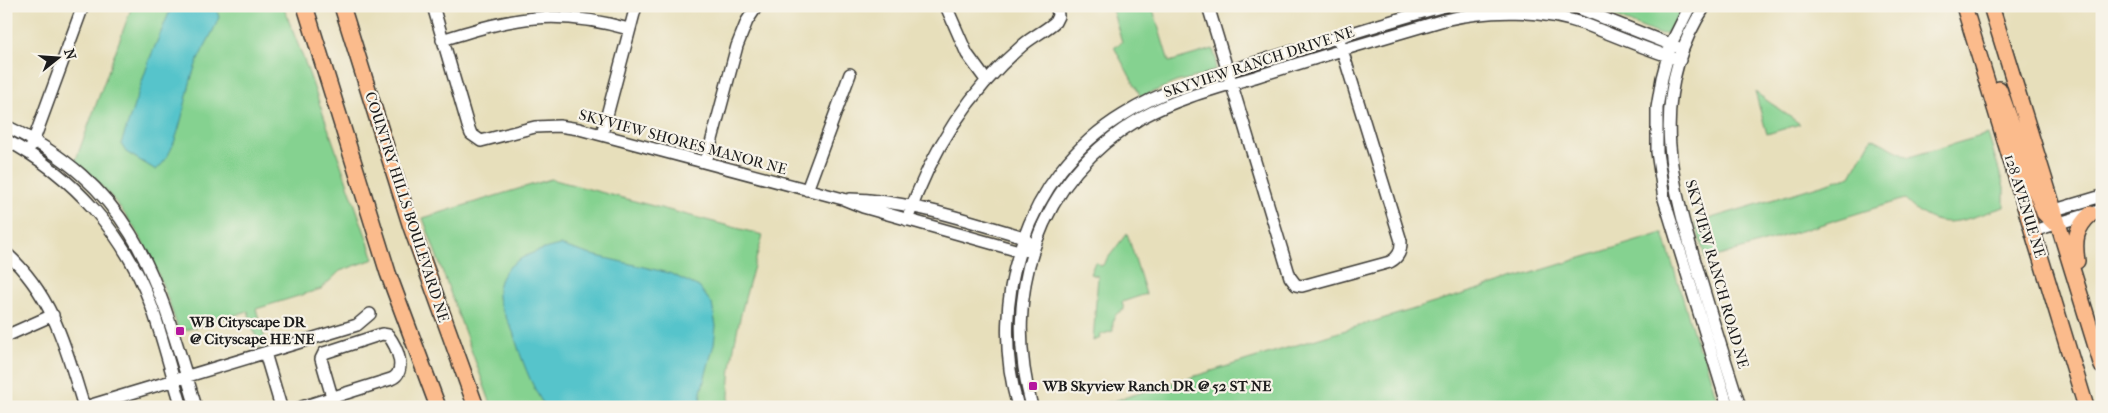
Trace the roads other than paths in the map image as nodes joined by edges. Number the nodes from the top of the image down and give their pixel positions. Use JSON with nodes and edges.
{"nodes":[{"id":1,"x":83,"y":6,"type":"edge"},
{"id":2,"x":305,"y":6,"type":"edge"},
{"id":3,"x":342,"y":6,"type":"edge"},
{"id":4,"x":433,"y":6,"type":"edge"},
{"id":5,"x":636,"y":6,"type":"edge"},
{"id":6,"x":757,"y":6,"type":"edge"},
{"id":7,"x":946,"y":6,"type":"edge"},
{"id":8,"x":1057,"y":6,"type":"edge"},
{"id":9,"x":1208,"y":6,"type":"edge"},
{"id":10,"x":1445,"y":6,"type":"edge"},
{"id":11,"x":1572,"y":6,"type":"edge"},
{"id":12,"x":1690,"y":6,"type":"edge"},
{"id":13,"x":1705,"y":6,"type":"edge"},
{"id":14,"x":1985,"y":6,"type":"edge"},
{"id":15,"x":1991,"y":6,"type":"edge"},
{"id":16,"x":1964,"y":7,"type":"edge"},
{"id":17,"x":1567,"y":20,"type":"junction"},
{"id":18,"x":629,"y":29,"type":"junction"},
{"id":19,"x":1338,"y":38,"type":"junction"},
{"id":20,"x":442,"y":40,"type":"junction"},
{"id":21,"x":2002,"y":42,"type":"junction"},
{"id":22,"x":1671,"y":44,"type":"junction"},
{"id":23,"x":1342,"y":50,"type":"junction"},
{"id":24,"x":1682,"y":54,"type":"junction"},
{"id":25,"x":1667,"y":56,"type":"junction"},
{"id":26,"x":1228,"y":72,"type":"junction"},
{"id":27,"x":850,"y":74,"type":"dead end"},
{"id":28,"x":986,"y":80,"type":"junction"},
{"id":29,"x":1232,"y":84,"type":"junction"},
{"id":30,"x":6,"y":126,"type":"edge"},
{"id":31,"x":602,"y":134,"type":"junction"},
{"id":32,"x":6,"y":140,"type":"edge"},
{"id":33,"x":34,"y":140,"type":"junction"},
{"id":34,"x":29,"y":152,"type":"junction"},
{"id":35,"x":706,"y":162,"type":"junction"},
{"id":36,"x":807,"y":190,"type":"junction"},
{"id":37,"x":2102,"y":196,"type":"edge"},
{"id":38,"x":843,"y":199,"type":"junction"},
{"id":39,"x":912,"y":207,"type":"junction"},
{"id":40,"x":2096,"y":212,"type":"edge"},
{"id":41,"x":2052,"y":216,"type":"junction"},
{"id":42,"x":908,"y":220,"type":"junction"},
{"id":43,"x":2031,"y":225,"type":"junction"},
{"id":44,"x":1024,"y":238,"type":"junction"},
{"id":45,"x":1033,"y":248,"type":"junction"},
{"id":46,"x":1019,"y":250,"type":"junction"},
{"id":47,"x":6,"y":252,"type":"edge"},
{"id":48,"x":2084,"y":307,"type":"junction"},
{"id":49,"x":370,"y":314,"type":"dead end"},
{"id":50,"x":53,"y":315,"type":"junction"},
{"id":51,"x":6,"y":336,"type":"edge"},
{"id":52,"x":265,"y":353,"type":"junction"},
{"id":53,"x":2102,"y":366,"type":"edge"},
{"id":54,"x":186,"y":377,"type":"junction"},
{"id":55,"x":174,"y":381,"type":"junction"},
{"id":56,"x":334,"y":402,"type":"edge"},
{"id":57,"x":84,"y":407,"type":"edge"},
{"id":58,"x":182,"y":407,"type":"edge"},
{"id":59,"x":196,"y":407,"type":"edge"},
{"id":60,"x":282,"y":407,"type":"edge"},
{"id":61,"x":302,"y":407,"type":"edge"},
{"id":62,"x":438,"y":407,"type":"edge"},
{"id":63,"x":476,"y":407,"type":"edge"},
{"id":64,"x":1018,"y":407,"type":"edge"},
{"id":65,"x":1032,"y":407,"type":"edge"},
{"id":66,"x":1728,"y":407,"type":"edge"},
{"id":67,"x":1740,"y":407,"type":"edge"},
{"id":68,"x":2086,"y":407,"type":"edge"}],
"edges":[{"from":1,"to":33,"type":"street"},
{"from":2,"to":62,"type":"main road"},
{"from":3,"to":63,"type":"main road","name":"COUNTRY HILLS BOULEVARD NE"},
{"from":4,"to":20,"type":"street","name":"SKYVIEW SHORES MANOR NE"},
{"from":5,"to":18,"type":"street"},
{"from":6,"to":35,"type":"street"},
{"from":7,"to":28,"type":"street"},
{"from":8,"to":28,"type":"street"},
{"from":9,"to":26,"type":"street"},
{"from":10,"to":19,"type":"street","name":"SKYVIEW RANCH DRIVE NE"},
{"from":11,"to":17,"type":"street"},
{"from":11,"to":22,"type":"street"},
{"from":12,"to":22,"type":"street","name":"SKYVIEW RANCH ROAD NE"},
{"from":13,"to":24,"type":"street","name":"SKYVIEW RANCH ROAD NE"},
{"from":14,"to":21,"type":"main road"},
{"from":15,"to":21,"type":"main road","name":"128 AVENUE NE"},
{"from":16,"to":41,"type":"main road"},
{"from":16,"to":43,"type":"main road","name":"128 AVENUE NE"},
{"from":17,"to":23,"type":"street","name":"SKYVIEW RANCH DRIVE NE"},
{"from":17,"to":25,"type":"street","name":"SKYVIEW RANCH DRIVE NE"},
{"from":18,"to":20,"type":"street"},
{"from":18,"to":31,"type":"street"},
{"from":19,"to":23,"type":"street"},
{"from":19,"to":26,"type":"street","name":"SKYVIEW RANCH DRIVE NE"},
{"from":20,"to":31,"type":"street","name":"SKYVIEW SHORES MANOR NE"},
{"from":21,"to":41,"type":"main road","name":"128 AVENUE NE"},
{"from":22,"to":24,"type":"street"},
{"from":22,"to":25,"type":"street","name":"SKYVIEW RANCH ROAD NE"},
{"from":23,"to":29,"type":"street","name":"SKYVIEW RANCH DRIVE NE"},
{"from":23,"to":29,"type":"street"},
{"from":24,"to":25,"type":"street","name":"SKYVIEW RANCH DRIVE NE"},
{"from":24,"to":67,"type":"street","name":"SKYVIEW RANCH ROAD NE"},
{"from":25,"to":66,"type":"street","name":"SKYVIEW RANCH ROAD NE"},
{"from":26,"to":29,"type":"street"},
{"from":26,"to":44,"type":"street","name":"SKYVIEW RANCH DRIVE NE"},
{"from":27,"to":36,"type":"street"},
{"from":28,"to":39,"type":"street"},
{"from":29,"to":45,"type":"street","name":"SKYVIEW RANCH DRIVE NE"},
{"from":30,"to":33,"type":"street"},
{"from":31,"to":35,"type":"street","name":"SKYVIEW SHORES MANOR NE"},
{"from":32,"to":34,"type":"street"},
{"from":33,"to":34,"type":"street"},
{"from":33,"to":54,"type":"street"},
{"from":34,"to":55,"type":"street"},
{"from":35,"to":36,"type":"street","name":"SKYVIEW SHORES MANOR NE"},
{"from":36,"to":38,"type":"street","name":"SKYVIEW SHORES MANOR NE"},
{"from":37,"to":41,"type":"street"},
{"from":38,"to":39,"type":"street","name":"SKYVIEW SHORES MANOR NE"},
{"from":38,"to":42,"type":"street","name":"SKYVIEW SHORES MANOR NE"},
{"from":39,"to":42,"type":"street"},
{"from":39,"to":44,"type":"street","name":"SKYVIEW SHORES MANOR NE"},
{"from":40,"to":41,"type":"street"},
{"from":40,"to":48,"type":"main road"},
{"from":41,"to":43,"type":"street"},
{"from":41,"to":43,"type":"street"},
{"from":41,"to":48,"type":"main road","name":"128 AVENUE NE"},
{"from":42,"to":46,"type":"street","name":"SKYVIEW SHORES MANOR NE"},
{"from":43,"to":68,"type":"main road","name":"128 AVENUE NE"},
{"from":44,"to":45,"type":"street"},
{"from":44,"to":46,"type":"street","name":"SKYVIEW RANCH DRIVE NE"},
{"from":45,"to":46,"type":"street","name":"SKYVIEW SHORES MANOR NE"},
{"from":45,"to":65,"type":"street","name":"SKYVIEW RANCH DRIVE NE"},
{"from":46,"to":64,"type":"street","name":"SKYVIEW RANCH DRIVE NE"},
{"from":47,"to":50,"type":"street"},
{"from":48,"to":53,"type":"main road","name":"128 AVENUE NE"},
{"from":49,"to":52,"type":"street"},
{"from":50,"to":51,"type":"street"},
{"from":50,"to":57,"type":"street"},
{"from":52,"to":54,"type":"street"},
{"from":52,"to":60,"type":"street"},
{"from":54,"to":55,"type":"street"},
{"from":54,"to":59,"type":"street"},
{"from":55,"to":57,"type":"street"},
{"from":55,"to":58,"type":"street"},
{"from":56,"to":56,"type":"street"},
{"from":56,"to":61,"type":"street"}]}
